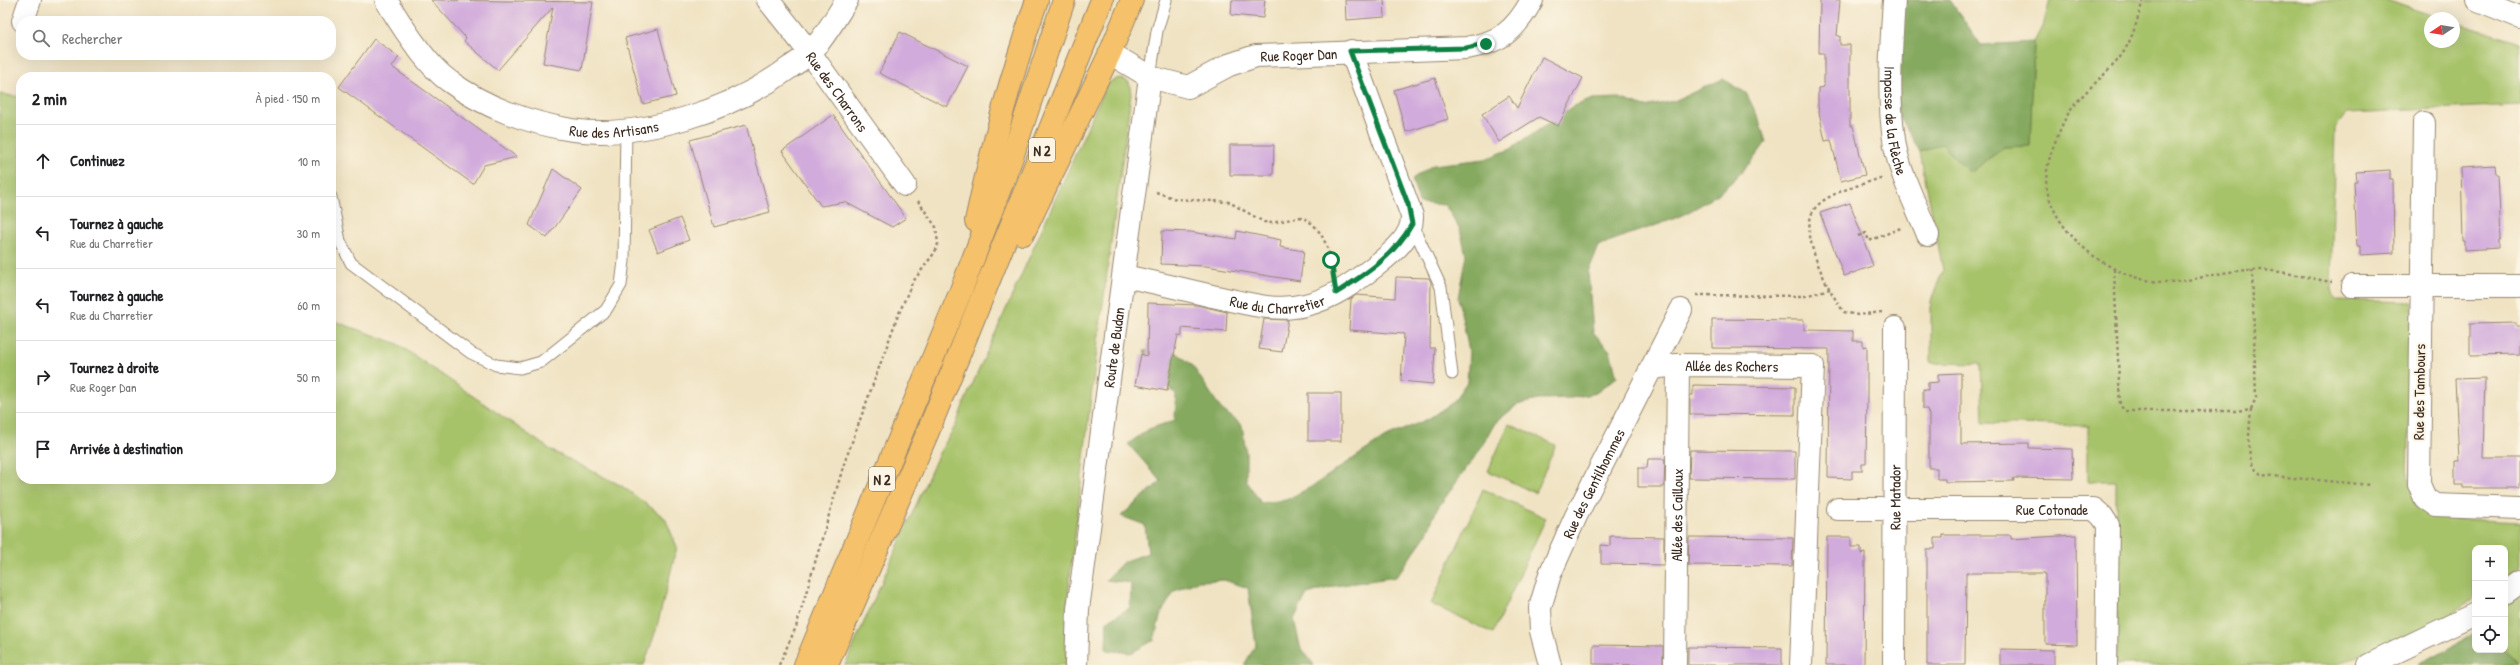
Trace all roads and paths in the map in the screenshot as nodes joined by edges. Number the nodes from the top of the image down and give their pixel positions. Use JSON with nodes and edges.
{"nodes":[{"id":1,"x":30,"y":0,"type":"edge"},
{"id":2,"x":386,"y":0,"type":"edge"},
{"id":3,"x":768,"y":0,"type":"edge"},
{"id":4,"x":847,"y":0,"type":"edge"},
{"id":5,"x":1037,"y":0,"type":"edge"},
{"id":6,"x":1064,"y":0,"type":"edge"},
{"id":7,"x":1102,"y":0,"type":"edge"},
{"id":8,"x":1132,"y":0,"type":"edge"},
{"id":9,"x":1166,"y":0,"type":"edge"},
{"id":10,"x":1532,"y":0,"type":"edge"},
{"id":11,"x":1894,"y":0,"type":"edge"},
{"id":12,"x":2143,"y":0,"type":"edge"},
{"id":13,"x":2478,"y":0,"type":"edge"},
{"id":14,"x":24,"y":16,"type":"edge"},
{"id":15,"x":2520,"y":17,"type":"edge"},
{"id":16,"x":1350,"y":51,"type":"junction"},
{"id":17,"x":810,"y":52,"type":"junction"},
{"id":18,"x":1110,"y":53,"type":"junction"},
{"id":19,"x":1150,"y":77,"type":"junction"},
{"id":20,"x":2424,"y":123,"type":"dead end"},
{"id":21,"x":626,"y":129,"type":"junction"},
{"id":22,"x":1901,"y":168,"type":"junction"},
{"id":23,"x":1137,"y":183,"type":"junction"},
{"id":24,"x":905,"y":185,"type":"joint"},
{"id":25,"x":336,"y":221,"type":"edge"},
{"id":26,"x":1412,"y":224,"type":"junction"},
{"id":27,"x":1925,"y":227,"type":"joint"},
{"id":28,"x":1858,"y":236,"type":"dead end"},
{"id":29,"x":2114,"y":269,"type":"junction"},
{"id":30,"x":2252,"y":270,"type":"junction"},
{"id":31,"x":1124,"y":276,"type":"junction"},
{"id":32,"x":2352,"y":286,"type":"joint"},
{"id":33,"x":2420,"y":286,"type":"junction"},
{"id":34,"x":2520,"y":286,"type":"edge"},
{"id":35,"x":1830,"y":289,"type":"junction"},
{"id":36,"x":960,"y":293,"type":"junction"},
{"id":37,"x":1336,"y":293,"type":"junction"},
{"id":38,"x":982,"y":300,"type":"junction"},
{"id":39,"x":1681,"y":310,"type":"joint"},
{"id":40,"x":1895,"y":328,"type":"joint"},
{"id":41,"x":1678,"y":365,"type":"junction"},
{"id":42,"x":1652,"y":368,"type":"junction"},
{"id":43,"x":1452,"y":374,"type":"dead end"},
{"id":44,"x":2251,"y":408,"type":"junction"},
{"id":45,"x":2371,"y":485,"type":"dead end"},
{"id":46,"x":2520,"y":508,"type":"edge"},
{"id":47,"x":1838,"y":509,"type":"dead end"},
{"id":48,"x":1896,"y":510,"type":"junction"},
{"id":49,"x":2520,"y":582,"type":"edge"},
{"id":50,"x":2508,"y":591,"type":"edge"},
{"id":51,"x":2472,"y":615,"type":"edge"},
{"id":52,"x":780,"y":665,"type":"edge"},
{"id":53,"x":804,"y":665,"type":"edge"},
{"id":54,"x":827,"y":665,"type":"edge"},
{"id":55,"x":1076,"y":665,"type":"edge"},
{"id":56,"x":1550,"y":665,"type":"edge"},
{"id":57,"x":1674,"y":665,"type":"edge"},
{"id":58,"x":1801,"y":665,"type":"edge"},
{"id":59,"x":1894,"y":665,"type":"edge"},
{"id":60,"x":2106,"y":665,"type":"edge"},
{"id":61,"x":2369,"y":665,"type":"edge"}],
"edges":[{"from":1,"to":14,"type":"street"},
{"from":2,"to":21,"type":"street","name":"Rue des Artisans"},
{"from":3,"to":17,"type":"street","name":"Rue des Charrons"},
{"from":4,"to":17,"type":"street","name":"Rue des Artisans"},
{"from":5,"to":36,"type":"highway"},
{"from":6,"to":36,"type":"highway","number":"N 2"},
{"from":7,"to":38,"type":"highway","number":"N 2"},
{"from":8,"to":18,"type":"highway"},
{"from":9,"to":19,"type":"lane"},
{"from":10,"to":16,"type":"street","name":"Rue Roger Dan"},
{"from":11,"to":22,"type":"street","name":"Impasse de la Flèche"},
{"from":12,"to":29,"type":"path"},
{"from":13,"to":15,"type":"street"},
{"from":16,"to":19,"type":"street","name":"Rue Roger Dan"},
{"from":16,"to":26,"type":"street"},
{"from":17,"to":21,"type":"street","name":"Rue des Artisans"},
{"from":17,"to":24,"type":"street","name":"Rue des Charrons"},
{"from":18,"to":19,"type":"street"},
{"from":18,"to":38,"type":"highway"},
{"from":19,"to":23,"type":"street","name":"Route de Budan"},
{"from":20,"to":33,"type":"street","name":"Rue des Tambours"},
{"from":21,"to":25,"type":"lane"},
{"from":22,"to":27,"type":"street","name":"Impasse de la Flèche"},
{"from":22,"to":35,"type":"path"},
{"from":23,"to":31,"type":"street","name":"Route de Budan"},
{"from":23,"to":37,"type":"path"},
{"from":24,"to":52,"type":"path"},
{"from":26,"to":37,"type":"street","name":"Rue du Charretier"},
{"from":26,"to":43,"type":"lane"},
{"from":27,"to":28,"type":"path"},
{"from":29,"to":30,"type":"path"},
{"from":29,"to":44,"type":"path"},
{"from":30,"to":32,"type":"path"},
{"from":30,"to":44,"type":"path"},
{"from":31,"to":37,"type":"street","name":"Rue du Charretier"},
{"from":31,"to":55,"type":"street","name":"Route de Budan"},
{"from":32,"to":33,"type":"street"},
{"from":33,"to":34,"type":"street"},
{"from":33,"to":46,"type":"street","name":"Rue des Tambours"},
{"from":35,"to":39,"type":"path"},
{"from":35,"to":40,"type":"path"},
{"from":36,"to":53,"type":"highway","number":"N 2"},
{"from":38,"to":54,"type":"highway","number":"N 2"},
{"from":39,"to":42,"type":"street","name":"Rue des Gentilhommes"},
{"from":40,"to":48,"type":"street","name":"Rue Matador"},
{"from":41,"to":42,"type":"street","name":"Allée des Rochers"},
{"from":41,"to":57,"type":"street","name":"Allée des Cailloux"},
{"from":41,"to":58,"type":"street","name":"Allée des Rochers"},
{"from":42,"to":56,"type":"street","name":"Rue des Gentilhommes"},
{"from":44,"to":45,"type":"path"},
{"from":47,"to":48,"type":"street"},
{"from":48,"to":59,"type":"street","name":"Rue Matador"},
{"from":48,"to":60,"type":"street","name":"Rue Cotonade"},
{"from":49,"to":50,"type":"street"},
{"from":51,"to":61,"type":"street"}]}
